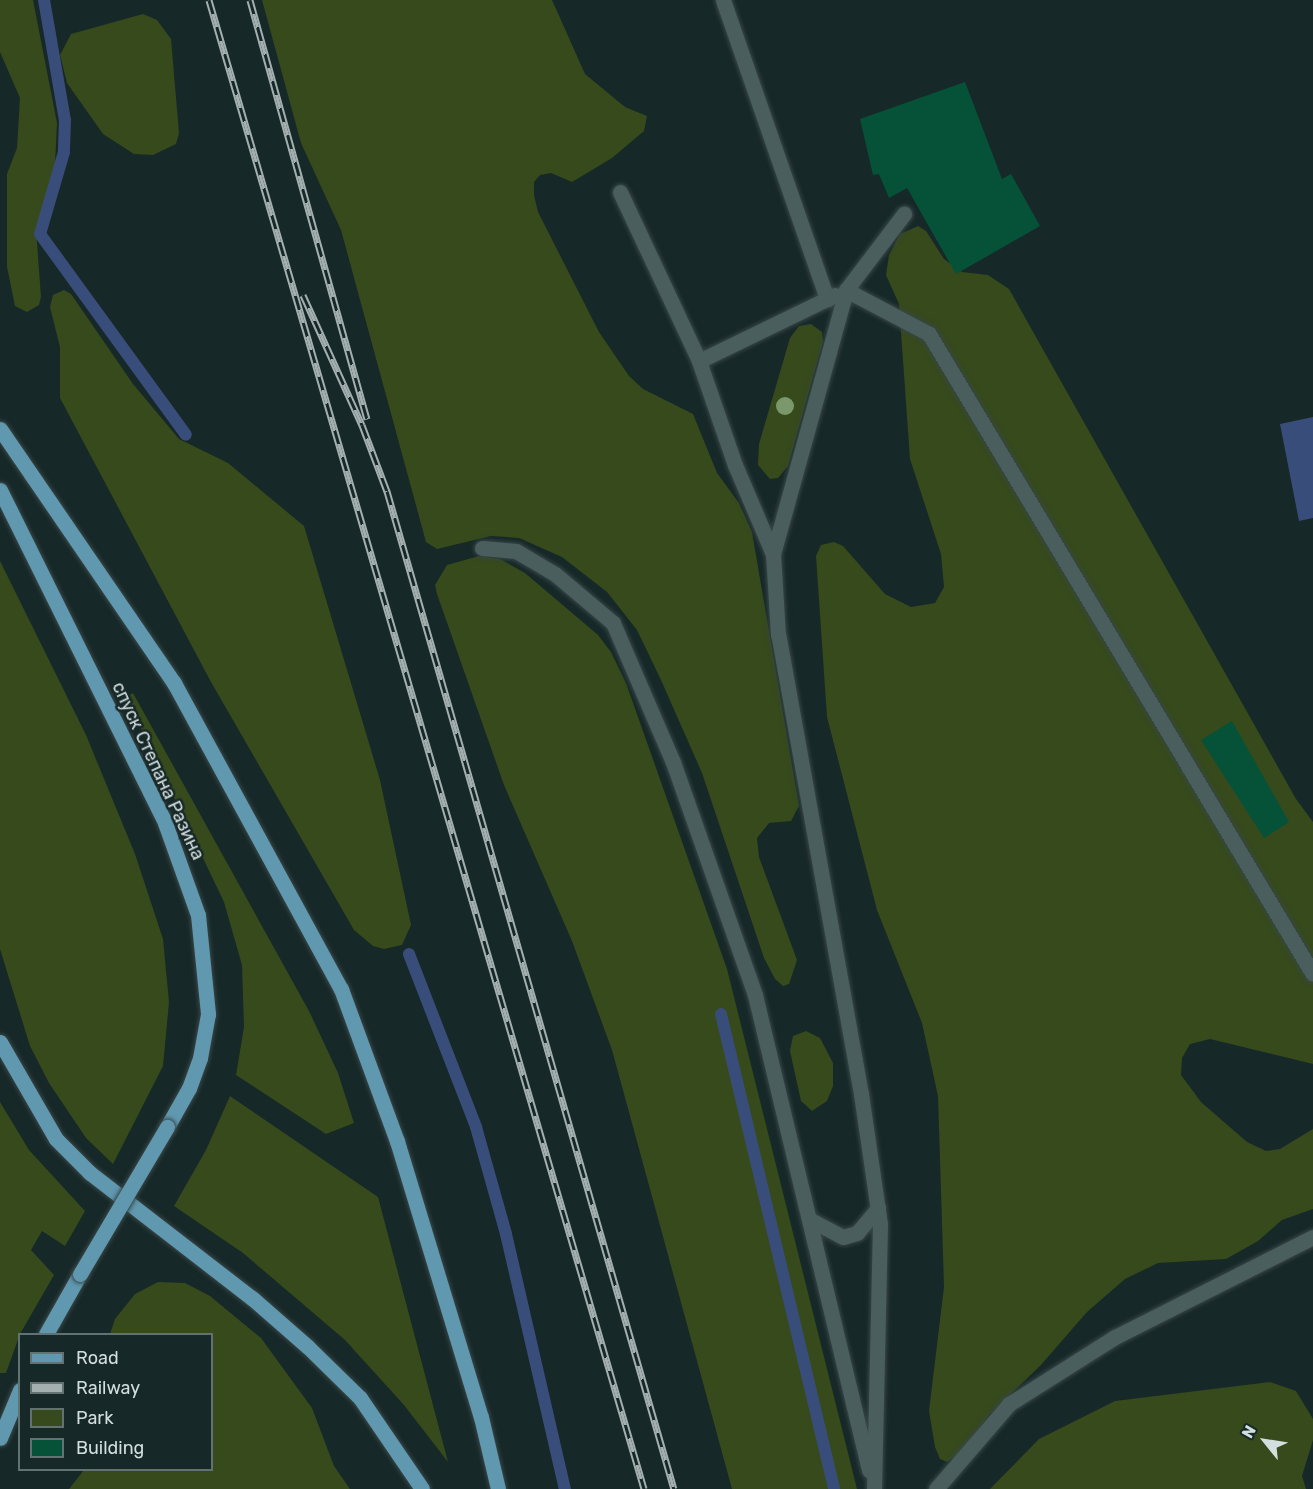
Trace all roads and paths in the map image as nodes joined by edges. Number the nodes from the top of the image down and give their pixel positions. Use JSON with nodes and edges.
{"nodes":[{"id":1,"x":723,"y":0,"type":"edge"},
{"id":2,"x":620,"y":192,"type":"dead end"},
{"id":3,"x":904,"y":214,"type":"dead end"},
{"id":4,"x":846,"y":290,"type":"junction"},
{"id":5,"x":827,"y":299,"type":"junction"},
{"id":6,"x":699,"y":361,"type":"junction"},
{"id":7,"x":0,"y":429,"type":"edge"},
{"id":8,"x":0,"y":490,"type":"edge"},
{"id":9,"x":482,"y":548,"type":"dead end"},
{"id":10,"x":773,"y":554,"type":"junction"},
{"id":11,"x":1313,"y":974,"type":"edge"},
{"id":12,"x":0,"y":1042,"type":"edge"},
{"id":13,"x":878,"y":1208,"type":"junction"},
{"id":14,"x":809,"y":1219,"type":"junction"},
{"id":15,"x":1313,"y":1237,"type":"edge"},
{"id":16,"x":47,"y":1333,"type":"edge"},
{"id":17,"x":18,"y":1395,"type":"edge"},
{"id":18,"x":0,"y":1438,"type":"edge"},
{"id":19,"x":422,"y":1489,"type":"edge"},
{"id":20,"x":498,"y":1489,"type":"edge"},
{"id":21,"x":874,"y":1489,"type":"edge"},
{"id":22,"x":936,"y":1489,"type":"edge"}],
"edges":[{"from":1,"to":5,"type":"lane"},
{"from":2,"to":6,"type":"lane"},
{"from":3,"to":4,"type":"lane"},
{"from":4,"to":5,"type":"lane"},
{"from":4,"to":10,"type":"lane"},
{"from":4,"to":11,"type":"lane"},
{"from":5,"to":6,"type":"lane"},
{"from":6,"to":10,"type":"lane"},
{"from":7,"to":20,"type":"main road"},
{"from":8,"to":16,"type":"main road","name":"спуск Степана Разина","bridge":true},
{"from":9,"to":14,"type":"lane"},
{"from":10,"to":13,"type":"lane"},
{"from":12,"to":19,"type":"main road"},
{"from":13,"to":14,"type":"lane"},
{"from":13,"to":21,"type":"lane"},
{"from":14,"to":21,"type":"lane"},
{"from":15,"to":22,"type":"lane"},
{"from":17,"to":18,"type":"main road"}]}
